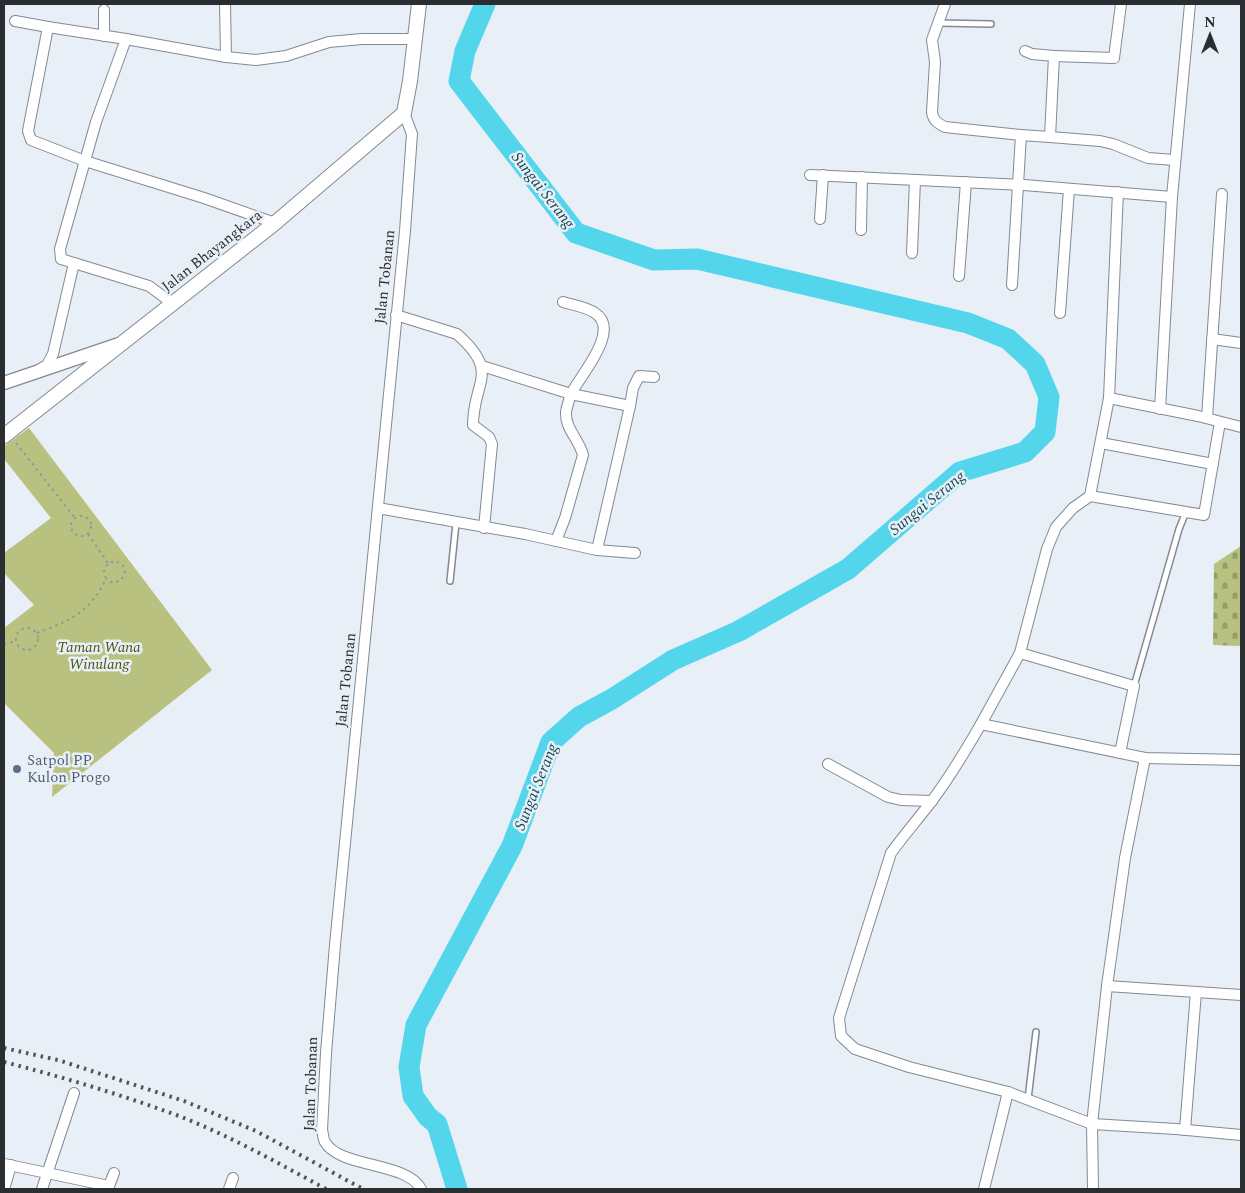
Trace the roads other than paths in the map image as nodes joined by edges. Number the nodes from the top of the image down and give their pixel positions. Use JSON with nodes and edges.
{"nodes":[{"id":1,"x":225,"y":4,"type":"edge"},
{"id":2,"x":419,"y":4,"type":"edge"},
{"id":3,"x":945,"y":4,"type":"edge"},
{"id":4,"x":1121,"y":4,"type":"edge"},
{"id":5,"x":1190,"y":4,"type":"edge"},
{"id":6,"x":104,"y":10,"type":"dead end"},
{"id":7,"x":15,"y":21,"type":"dead end"},
{"id":8,"x":938,"y":23,"type":"junction"},
{"id":9,"x":991,"y":24,"type":"dead end"},
{"id":10,"x":48,"y":27,"type":"junction"},
{"id":11,"x":104,"y":36,"type":"junction"},
{"id":12,"x":126,"y":39,"type":"junction"},
{"id":13,"x":415,"y":39,"type":"junction"},
{"id":14,"x":1025,"y":51,"type":"dead end"},
{"id":15,"x":1054,"y":56,"type":"junction"},
{"id":16,"x":226,"y":57,"type":"junction"},
{"id":17,"x":404,"y":113,"type":"junction"},
{"id":18,"x":1021,"y":135,"type":"junction"},
{"id":19,"x":1050,"y":137,"type":"junction"},
{"id":20,"x":1175,"y":160,"type":"junction"},
{"id":21,"x":85,"y":161,"type":"junction"},
{"id":22,"x":810,"y":175,"type":"dead end"},
{"id":23,"x":823,"y":176,"type":"junction"},
{"id":24,"x":862,"y":177,"type":"junction"},
{"id":25,"x":915,"y":180,"type":"junction"},
{"id":26,"x":966,"y":182,"type":"junction"},
{"id":27,"x":1017,"y":185,"type":"junction"},
{"id":28,"x":1069,"y":188,"type":"junction"},
{"id":29,"x":1118,"y":192,"type":"junction"},
{"id":30,"x":1222,"y":194,"type":"dead end"},
{"id":31,"x":1172,"y":197,"type":"junction"},
{"id":32,"x":820,"y":219,"type":"dead end"},
{"id":33,"x":275,"y":223,"type":"junction"},
{"id":34,"x":861,"y":230,"type":"dead end"},
{"id":35,"x":912,"y":253,"type":"dead end"},
{"id":36,"x":74,"y":263,"type":"junction"},
{"id":37,"x":959,"y":276,"type":"dead end"},
{"id":38,"x":1012,"y":285,"type":"dead end"},
{"id":39,"x":563,"y":302,"type":"dead end"},
{"id":40,"x":172,"y":303,"type":"junction"},
{"id":41,"x":1060,"y":313,"type":"dead end"},
{"id":42,"x":396,"y":315,"type":"junction"},
{"id":43,"x":1212,"y":339,"type":"junction"},
{"id":44,"x":123,"y":342,"type":"junction"},
{"id":45,"x":1241,"y":343,"type":"edge"},
{"id":46,"x":482,"y":366,"type":"junction"},
{"id":47,"x":32,"y":374,"type":"junction"},
{"id":48,"x":654,"y":378,"type":"dead end"},
{"id":49,"x":4,"y":383,"type":"edge"},
{"id":50,"x":571,"y":394,"type":"junction"},
{"id":51,"x":1109,"y":398,"type":"junction"},
{"id":52,"x":630,"y":406,"type":"junction"},
{"id":53,"x":1160,"y":408,"type":"junction"},
{"id":54,"x":1207,"y":418,"type":"junction"},
{"id":55,"x":1220,"y":422,"type":"junction"},
{"id":56,"x":1241,"y":427,"type":"edge"},
{"id":57,"x":6,"y":435,"type":"edge"},
{"id":58,"x":1101,"y":443,"type":"junction"},
{"id":59,"x":1213,"y":464,"type":"junction"},
{"id":60,"x":1090,"y":496,"type":"junction"},
{"id":61,"x":378,"y":508,"type":"junction"},
{"id":62,"x":1186,"y":512,"type":"junction"},
{"id":63,"x":456,"y":523,"type":"junction"},
{"id":64,"x":484,"y":528,"type":"junction"},
{"id":65,"x":556,"y":541,"type":"junction"},
{"id":66,"x":598,"y":550,"type":"junction"},
{"id":67,"x":635,"y":552,"type":"dead end"},
{"id":68,"x":450,"y":581,"type":"dead end"},
{"id":69,"x":1020,"y":652,"type":"junction"},
{"id":70,"x":1134,"y":686,"type":"junction"},
{"id":71,"x":981,"y":724,"type":"junction"},
{"id":72,"x":1120,"y":753,"type":"junction"},
{"id":73,"x":1145,"y":758,"type":"junction"},
{"id":74,"x":1241,"y":760,"type":"edge"},
{"id":75,"x":828,"y":764,"type":"dead end"},
{"id":76,"x":932,"y":801,"type":"junction"},
{"id":77,"x":1107,"y":986,"type":"junction"},
{"id":78,"x":1196,"y":992,"type":"junction"},
{"id":79,"x":1241,"y":995,"type":"edge"},
{"id":80,"x":1036,"y":1032,"type":"dead end"},
{"id":81,"x":1008,"y":1092,"type":"junction"},
{"id":82,"x":74,"y":1093,"type":"dead end"},
{"id":83,"x":1028,"y":1099,"type":"junction"},
{"id":84,"x":1092,"y":1124,"type":"junction"},
{"id":85,"x":1185,"y":1130,"type":"junction"},
{"id":86,"x":1241,"y":1135,"type":"edge"},
{"id":87,"x":7,"y":1164,"type":"edge"},
{"id":88,"x":114,"y":1173,"type":"dead end"},
{"id":89,"x":46,"y":1174,"type":"junction"},
{"id":90,"x":232,"y":1178,"type":"dead end"},
{"id":91,"x":4,"y":1189,"type":"edge"},
{"id":92,"x":42,"y":1189,"type":"edge"},
{"id":93,"x":229,"y":1189,"type":"edge"},
{"id":94,"x":421,"y":1189,"type":"edge"},
{"id":95,"x":984,"y":1189,"type":"edge"},
{"id":96,"x":1093,"y":1189,"type":"edge"}],
"edges":[{"from":1,"to":16,"type":"street"},
{"from":2,"to":13,"type":"main road"},
{"from":3,"to":8,"type":"street"},
{"from":4,"to":15,"type":"street"},
{"from":5,"to":20,"type":"street"},
{"from":6,"to":11,"type":"street"},
{"from":7,"to":10,"type":"street"},
{"from":8,"to":9,"type":"lane"},
{"from":8,"to":18,"type":"street"},
{"from":10,"to":11,"type":"street"},
{"from":10,"to":21,"type":"street"},
{"from":11,"to":12,"type":"street"},
{"from":12,"to":16,"type":"street"},
{"from":12,"to":21,"type":"street"},
{"from":13,"to":16,"type":"street"},
{"from":13,"to":17,"type":"main road"},
{"from":14,"to":15,"type":"street"},
{"from":15,"to":19,"type":"street"},
{"from":17,"to":33,"type":"main road","name":"Jalan Bhayangkara"},
{"from":17,"to":42,"type":"street","name":"Jalan Tobanan"},
{"from":18,"to":19,"type":"street"},
{"from":18,"to":27,"type":"street"},
{"from":19,"to":20,"type":"street"},
{"from":20,"to":31,"type":"street"},
{"from":21,"to":33,"type":"street"},
{"from":21,"to":36,"type":"street"},
{"from":22,"to":23,"type":"street"},
{"from":23,"to":24,"type":"street"},
{"from":23,"to":32,"type":"street"},
{"from":24,"to":25,"type":"street"},
{"from":24,"to":34,"type":"street"},
{"from":25,"to":26,"type":"street"},
{"from":25,"to":35,"type":"street"},
{"from":26,"to":27,"type":"street"},
{"from":26,"to":37,"type":"street"},
{"from":27,"to":28,"type":"street"},
{"from":27,"to":38,"type":"street"},
{"from":28,"to":29,"type":"street"},
{"from":28,"to":41,"type":"street"},
{"from":29,"to":31,"type":"street"},
{"from":29,"to":51,"type":"street"},
{"from":30,"to":43,"type":"street"},
{"from":31,"to":53,"type":"street"},
{"from":33,"to":40,"type":"main road","name":"Jalan Bhayangkara"},
{"from":36,"to":40,"type":"street"},
{"from":36,"to":47,"type":"street"},
{"from":39,"to":50,"type":"street"},
{"from":40,"to":44,"type":"main road","name":"Jalan Bhayangkara"},
{"from":42,"to":46,"type":"street"},
{"from":42,"to":61,"type":"street","name":"Jalan Tobanan"},
{"from":43,"to":45,"type":"street"},
{"from":43,"to":54,"type":"street"},
{"from":44,"to":47,"type":"street","name":"Jalan Bhayangkara"},
{"from":44,"to":57,"type":"main road"},
{"from":46,"to":50,"type":"street"},
{"from":46,"to":64,"type":"street"},
{"from":47,"to":49,"type":"street","name":"Jalan Bhayangkara"},
{"from":48,"to":52,"type":"street"},
{"from":50,"to":52,"type":"street"},
{"from":50,"to":65,"type":"street"},
{"from":51,"to":53,"type":"street"},
{"from":51,"to":58,"type":"street"},
{"from":52,"to":66,"type":"street"},
{"from":53,"to":54,"type":"street"},
{"from":54,"to":55,"type":"street"},
{"from":55,"to":56,"type":"street"},
{"from":55,"to":59,"type":"street"},
{"from":58,"to":59,"type":"street"},
{"from":58,"to":60,"type":"street"},
{"from":59,"to":62,"type":"street"},
{"from":60,"to":62,"type":"street"},
{"from":60,"to":69,"type":"street"},
{"from":61,"to":63,"type":"street"},
{"from":61,"to":94,"type":"street","name":"Jalan Tobanan"},
{"from":62,"to":70,"type":"lane"},
{"from":63,"to":64,"type":"street"},
{"from":63,"to":68,"type":"lane"},
{"from":64,"to":65,"type":"street"},
{"from":65,"to":66,"type":"street"},
{"from":66,"to":67,"type":"street"},
{"from":69,"to":70,"type":"street"},
{"from":69,"to":71,"type":"street"},
{"from":70,"to":72,"type":"street"},
{"from":71,"to":72,"type":"street"},
{"from":71,"to":76,"type":"street"},
{"from":72,"to":73,"type":"street"},
{"from":73,"to":74,"type":"street"},
{"from":73,"to":77,"type":"street"},
{"from":75,"to":76,"type":"street"},
{"from":76,"to":81,"type":"street"},
{"from":77,"to":78,"type":"street"},
{"from":77,"to":84,"type":"street"},
{"from":78,"to":79,"type":"street"},
{"from":78,"to":85,"type":"street"},
{"from":80,"to":83,"type":"lane"},
{"from":81,"to":83,"type":"street"},
{"from":81,"to":95,"type":"street"},
{"from":82,"to":89,"type":"street"},
{"from":83,"to":84,"type":"street"},
{"from":84,"to":85,"type":"street"},
{"from":84,"to":96,"type":"street"},
{"from":85,"to":86,"type":"street"},
{"from":87,"to":89,"type":"street"},
{"from":87,"to":91,"type":"street"},
{"from":88,"to":89,"type":"street"},
{"from":89,"to":92,"type":"street"},
{"from":90,"to":93,"type":"street"}]}
